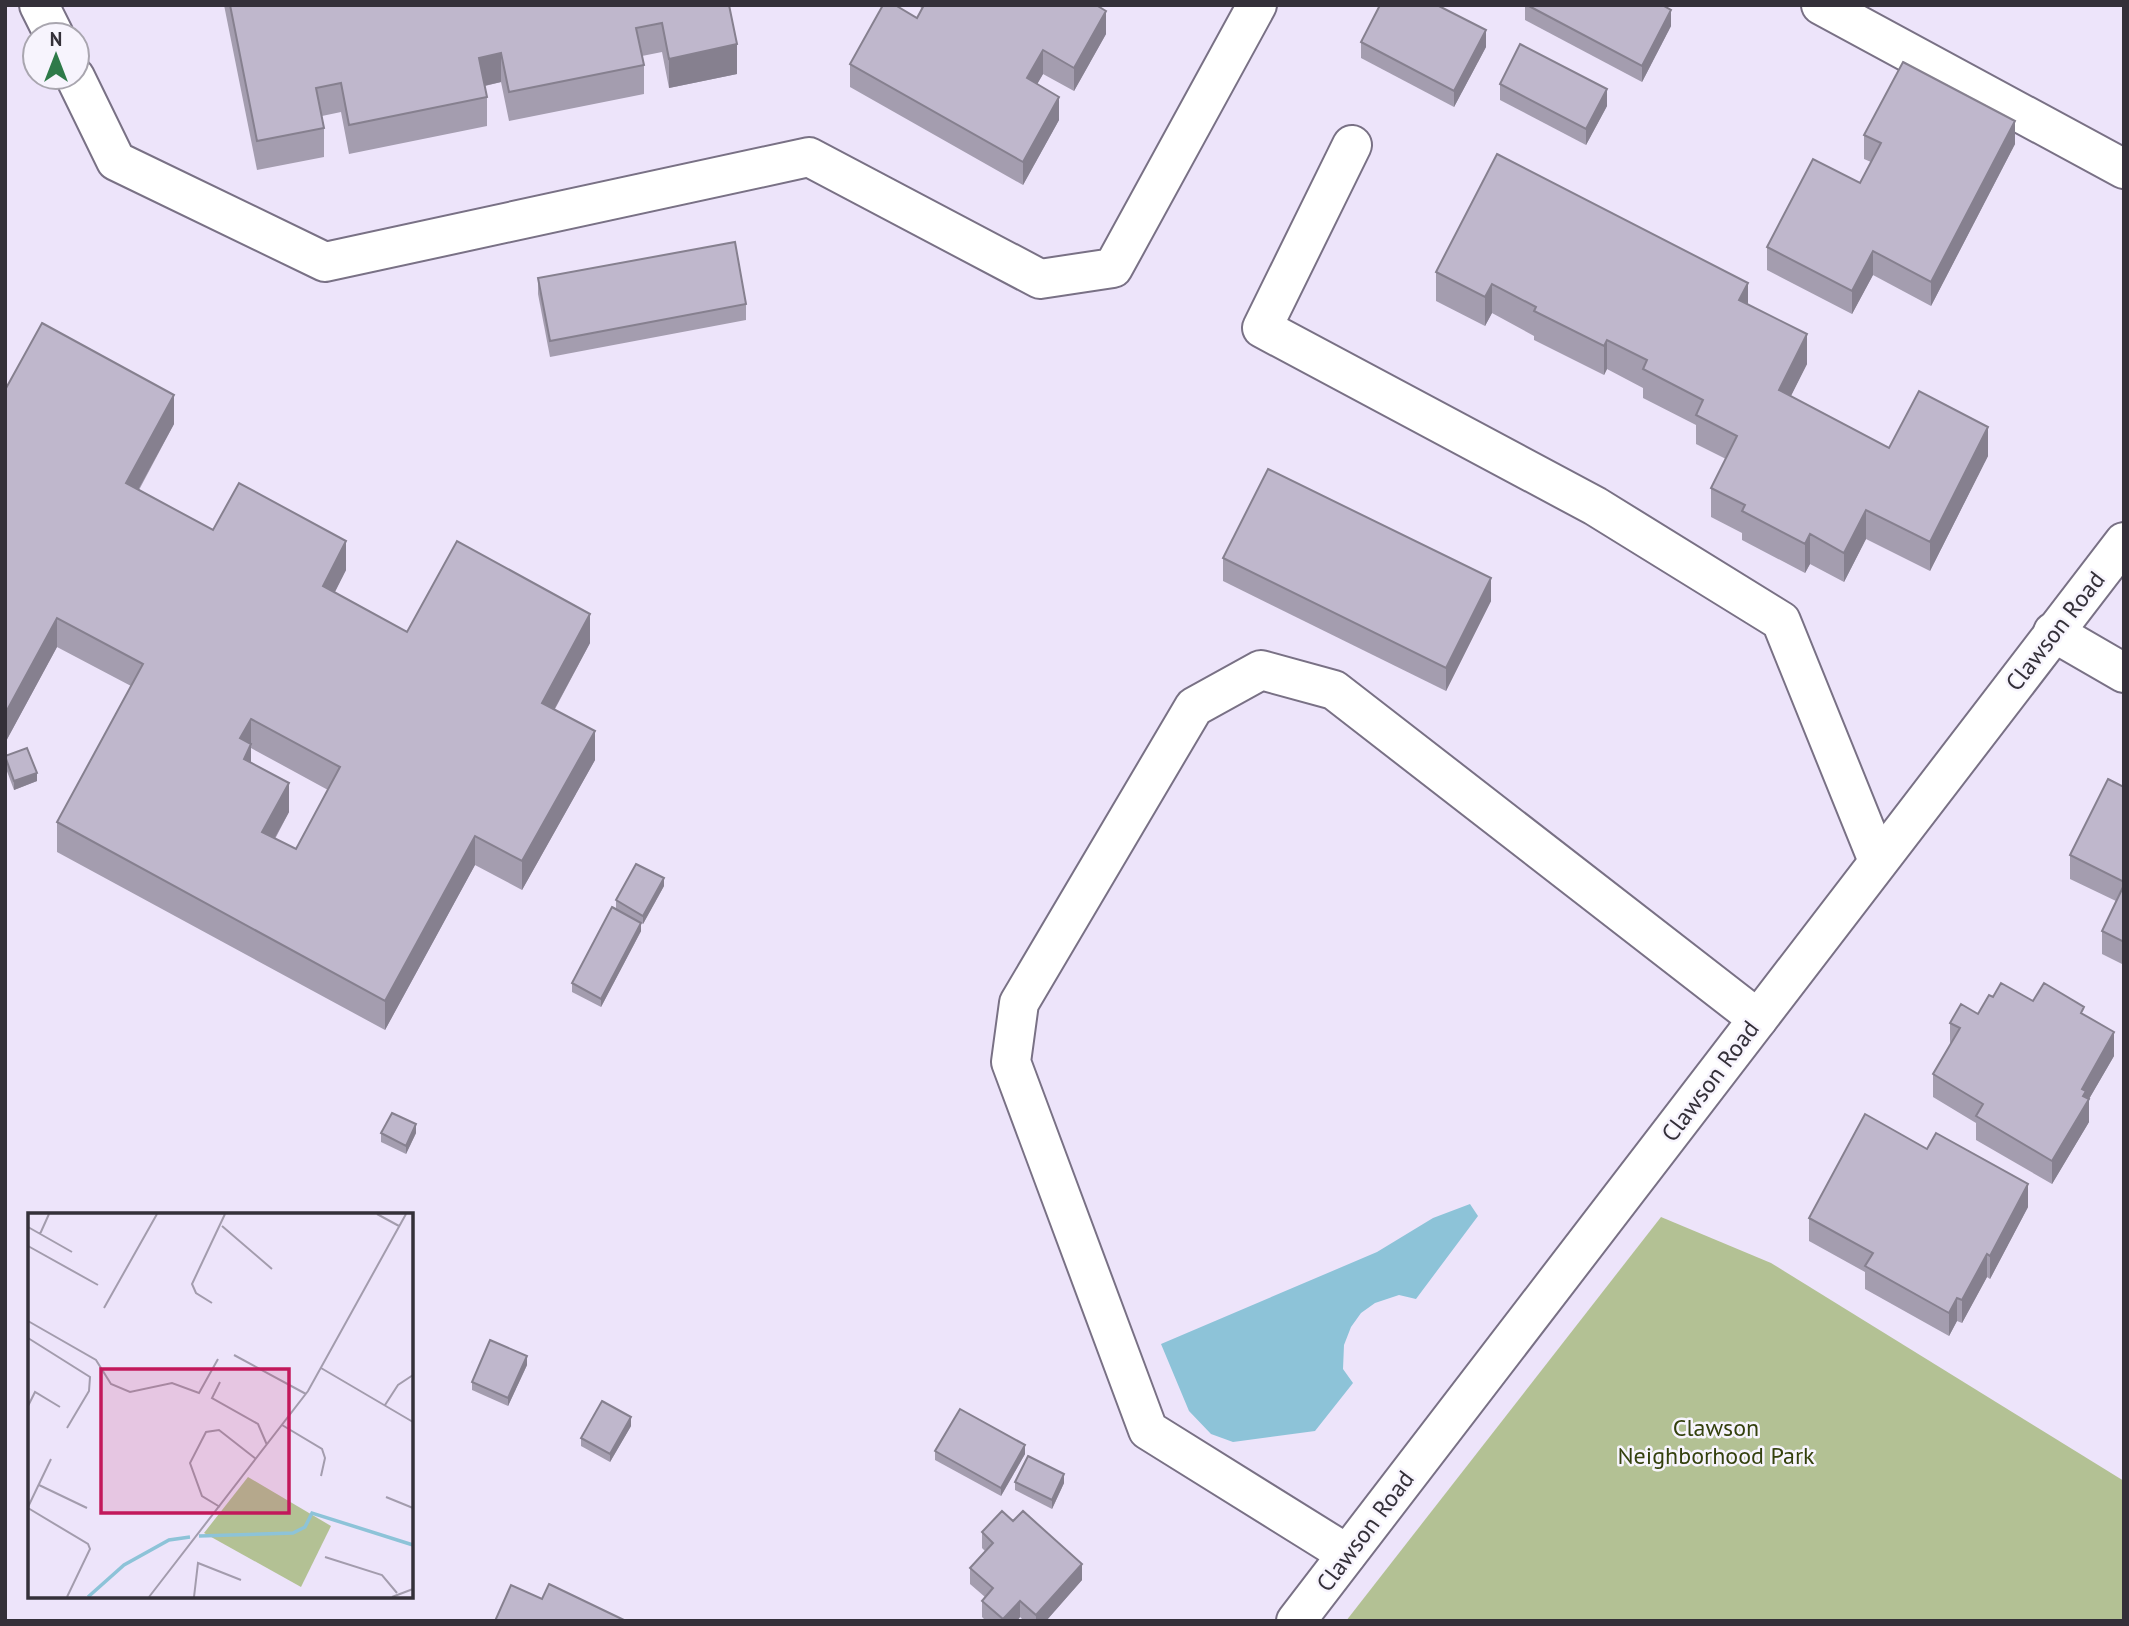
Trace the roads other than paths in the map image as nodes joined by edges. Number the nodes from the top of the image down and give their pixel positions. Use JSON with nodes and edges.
{"nodes":[{"id":1,"x":40,"y":5,"type":"edge"},
{"id":2,"x":1257,"y":5,"type":"edge"},
{"id":3,"x":1821,"y":5,"type":"edge"},
{"id":4,"x":47,"y":21,"type":"edge"},
{"id":5,"x":82,"y":91,"type":"edge"},
{"id":6,"x":1352,"y":145,"type":"dead end"},
{"id":7,"x":2124,"y":169,"type":"edge"},
{"id":8,"x":2124,"y":542,"type":"edge"},
{"id":9,"x":2053,"y":632,"type":"junction"},
{"id":10,"x":2124,"y":673,"type":"edge"},
{"id":11,"x":1878,"y":861,"type":"junction"},
{"id":12,"x":1758,"y":1019,"type":"junction"},
{"id":13,"x":1347,"y":1554,"type":"junction"},
{"id":14,"x":1296,"y":1621,"type":"edge"}],
"edges":[{"from":1,"to":4,"type":"street"},
{"from":2,"to":5,"type":"street"},
{"from":3,"to":7,"type":"street"},
{"from":6,"to":11,"type":"street"},
{"from":8,"to":9,"type":"street","name":"Clawson Road"},
{"from":9,"to":10,"type":"street"},
{"from":9,"to":11,"type":"street","name":"Clawson Road"},
{"from":11,"to":12,"type":"street","name":"Clawson Road"},
{"from":12,"to":13,"type":"street","name":"Clawson Road"},
{"from":12,"to":13,"type":"street"},
{"from":13,"to":14,"type":"street","name":"Clawson Road"}]}
